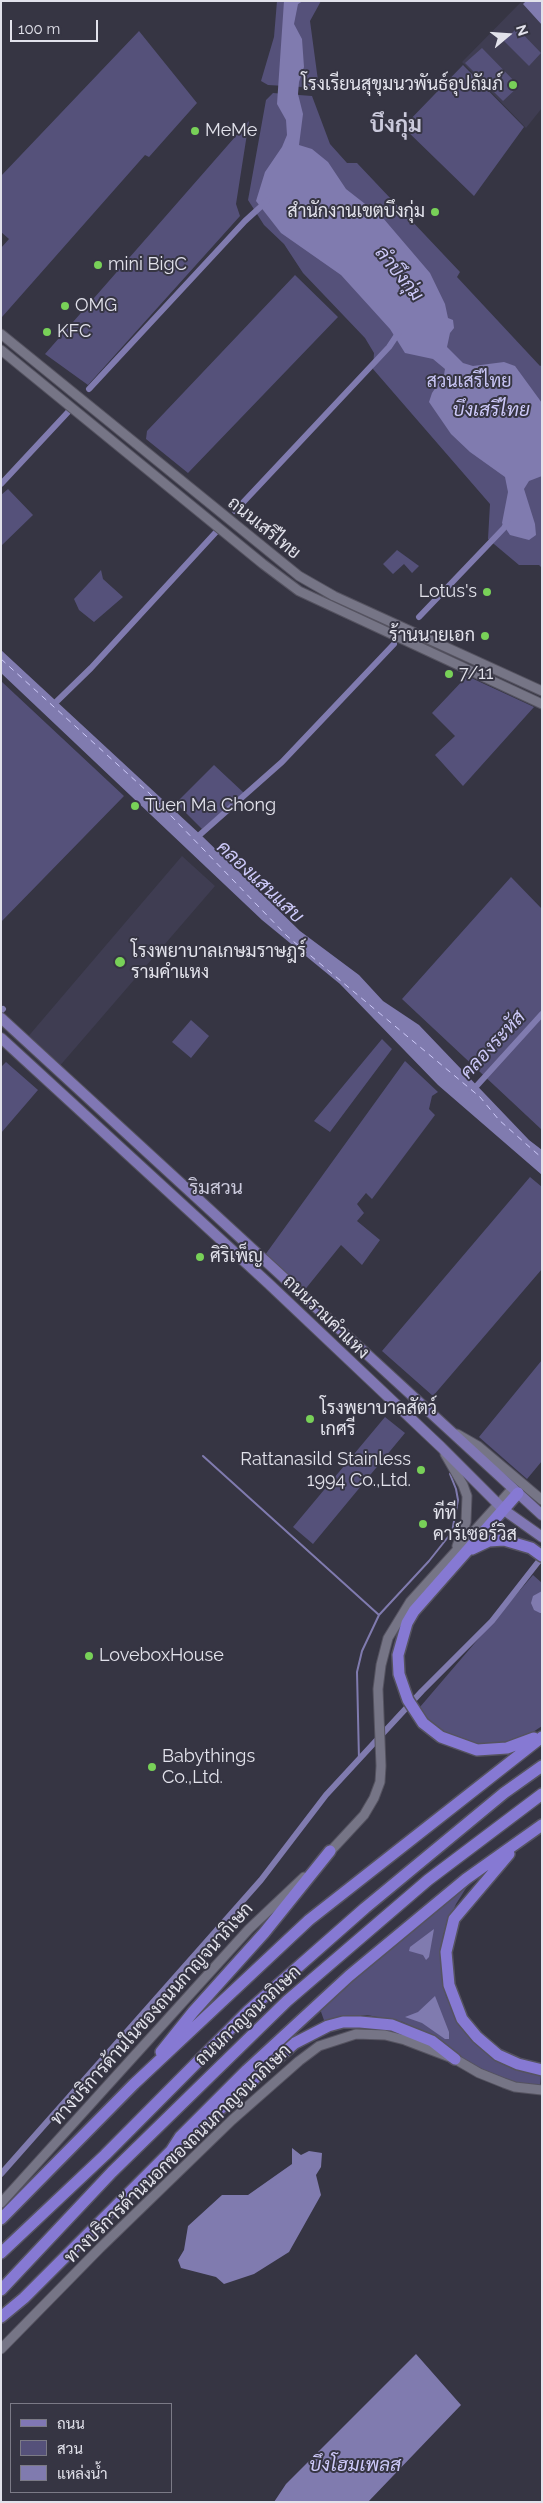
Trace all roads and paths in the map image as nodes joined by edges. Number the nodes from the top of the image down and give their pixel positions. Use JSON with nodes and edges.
{"nodes":[{"id":1,"x":1,"y":334,"type":"edge"},
{"id":2,"x":1,"y":350,"type":"edge"},
{"id":3,"x":542,"y":691,"type":"edge"},
{"id":4,"x":542,"y":704,"type":"edge"},
{"id":5,"x":4,"y":1021,"type":"edge"},
{"id":6,"x":1,"y":1038,"type":"edge"},
{"id":7,"x":296,"y":1289,"type":"junction"},
{"id":8,"x":286,"y":1301,"type":"junction"},
{"id":9,"x":385,"y":1372,"type":"junction"},
{"id":10,"x":374,"y":1384,"type":"junction"},
{"id":11,"x":453,"y":1432,"type":"junction"},
{"id":12,"x":441,"y":1447,"type":"junction"},
{"id":13,"x":516,"y":1491,"type":"junction"},
{"id":14,"x":542,"y":1500,"type":"edge"},
{"id":15,"x":501,"y":1507,"type":"junction"},
{"id":16,"x":542,"y":1515,"type":"edge"},
{"id":17,"x":542,"y":1537,"type":"edge"},
{"id":18,"x":466,"y":1553,"type":"junction"},
{"id":19,"x":542,"y":1556,"type":"edge"},
{"id":20,"x":452,"y":1557,"type":"junction"},
{"id":21,"x":542,"y":1736,"type":"edge"},
{"id":22,"x":542,"y":1766,"type":"edge"},
{"id":23,"x":542,"y":1794,"type":"edge"},
{"id":24,"x":542,"y":1825,"type":"edge"},
{"id":25,"x":519,"y":1841,"type":"junction"},
{"id":26,"x":330,"y":1851,"type":"junction"},
{"id":27,"x":455,"y":2059,"type":"junction"},
{"id":28,"x":542,"y":2070,"type":"edge"},
{"id":29,"x":134,"y":2084,"type":"junction"},
{"id":30,"x":542,"y":2090,"type":"edge"},
{"id":31,"x":232,"y":2120,"type":"junction"},
{"id":32,"x":171,"y":2151,"type":"junction"},
{"id":33,"x":1,"y":2203,"type":"edge"},
{"id":34,"x":1,"y":2219,"type":"edge"},
{"id":35,"x":1,"y":2253,"type":"edge"},
{"id":36,"x":1,"y":2290,"type":"edge"},
{"id":37,"x":1,"y":2317,"type":"edge"},
{"id":38,"x":1,"y":2341,"type":"edge"},
{"id":39,"x":1,"y":2349,"type":"edge"}],
"edges":[{"from":1,"to":3,"type":"main road","name":"ถนนเสรีไทย"},
{"from":2,"to":4,"type":"main road","name":"ถนนเสรีไทย"},
{"from":5,"to":7,"type":"main road","name":"ถนนรามคำแหง"},
{"from":6,"to":8,"type":"main road","name":"ถนนรามคำแหง"},
{"from":7,"to":8,"type":"main road"},
{"from":7,"to":9,"type":"main road","name":"ถนนรามคำแหง"},
{"from":8,"to":10,"type":"main road","name":"ถนนรามคำแหง"},
{"from":9,"to":10,"type":"main road"},
{"from":9,"to":11,"type":"main road","name":"ถนนรามคำแหง"},
{"from":10,"to":12,"type":"main road","name":"ถนนรามคำแหง"},
{"from":11,"to":13,"type":"main road","name":"ถนนรามคำแหง"},
{"from":11,"to":14,"type":"main road"},
{"from":12,"to":15,"type":"main road","name":"ถนนรามคำแหง"},
{"from":12,"to":20,"type":"main road"},
{"from":13,"to":15,"type":"highway"},
{"from":13,"to":16,"type":"main road","name":"ถนนรามคำแหง"},
{"from":15,"to":17,"type":"main road","name":"ถนนรามคำแหง"},
{"from":15,"to":18,"type":"highway"},
{"from":15,"to":20,"type":"main road","name":"ทางบริการด้านในของถนนกาญจนาภิเษก"},
{"from":18,"to":19,"type":"highway"},
{"from":18,"to":21,"type":"highway"},
{"from":20,"to":26,"type":"main road","name":"ทางบริการด้านในของถนนกาญจนาภิเษก"},
{"from":21,"to":29,"type":"highway"},
{"from":22,"to":35,"type":"highway","name":"ถนนกาญจนาภิเษก"},
{"from":23,"to":36,"type":"highway","name":"ถนนกาญจนาภิเษก"},
{"from":24,"to":25,"type":"highway"},
{"from":25,"to":28,"type":"highway"},
{"from":25,"to":32,"type":"highway"},
{"from":26,"to":29,"type":"highway"},
{"from":26,"to":33,"type":"main road","name":"ทางบริการด้านในของถนนกาญจนาภิเษก"},
{"from":27,"to":30,"type":"main road","name":"ทางบริการด้านนอกของถนนกาญจนาภิเษก"},
{"from":27,"to":31,"type":"main road","name":"ทางบริการด้านนอกของถนนกาญจนาภิเษก"},
{"from":27,"to":32,"type":"highway"},
{"from":29,"to":34,"type":"highway"},
{"from":31,"to":38,"type":"main road"},
{"from":31,"to":39,"type":"main road","name":"ทางบริการด้านนอกของถนนกาญจนาภิเษก"},
{"from":32,"to":37,"type":"highway"}]}
